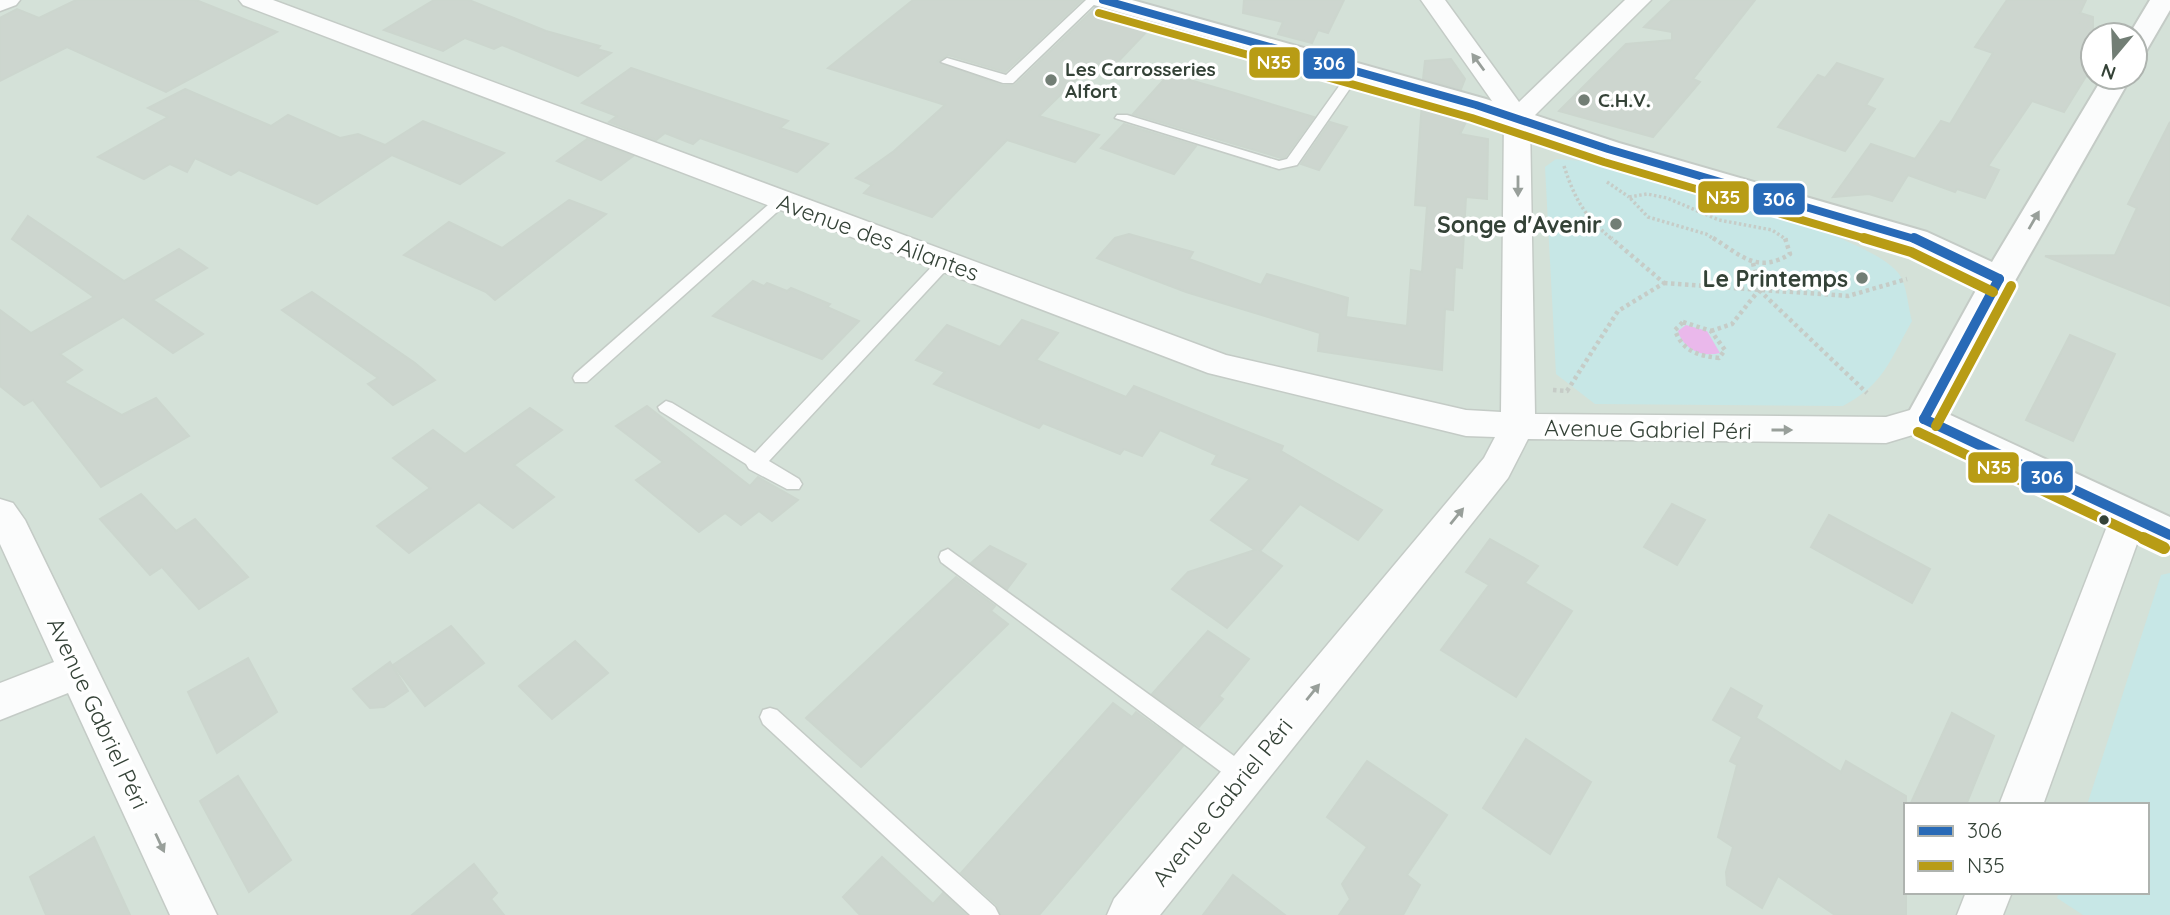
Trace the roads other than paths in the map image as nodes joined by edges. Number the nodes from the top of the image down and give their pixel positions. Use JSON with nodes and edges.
{"nodes":[{"id":1,"x":8,"y":0,"type":"edge"},
{"id":2,"x":251,"y":0,"type":"edge"},
{"id":3,"x":1093,"y":0,"type":"edge"},
{"id":4,"x":1103,"y":0,"type":"edge"},
{"id":5,"x":1433,"y":0,"type":"edge"},
{"id":6,"x":1639,"y":0,"type":"edge"},
{"id":7,"x":2163,"y":0,"type":"edge"},
{"id":8,"x":0,"y":4,"type":"edge"},
{"id":9,"x":2149,"y":24,"type":"edge"},
{"id":10,"x":947,"y":62,"type":"dead end"},
{"id":11,"x":1356,"y":71,"type":"junction"},
{"id":12,"x":2110,"y":91,"type":"edge"},
{"id":13,"x":1122,"y":118,"type":"dead end"},
{"id":14,"x":1517,"y":118,"type":"junction"},
{"id":15,"x":781,"y":201,"type":"junction"},
{"id":16,"x":945,"y":262,"type":"junction"},
{"id":17,"x":1999,"y":279,"type":"junction"},
{"id":18,"x":581,"y":377,"type":"dead end"},
{"id":19,"x":666,"y":407,"type":"dead end"},
{"id":20,"x":1518,"y":407,"type":"junction"},
{"id":21,"x":1924,"y":419,"type":"junction"},
{"id":22,"x":755,"y":464,"type":"junction"},
{"id":23,"x":793,"y":484,"type":"dead end"},
{"id":24,"x":0,"y":513,"type":"edge"},
{"id":25,"x":2129,"y":516,"type":"junction"},
{"id":26,"x":2170,"y":535,"type":"edge"},
{"id":27,"x":948,"y":557,"type":"dead end"},
{"id":28,"x":79,"y":670,"type":"junction"},
{"id":29,"x":0,"y":702,"type":"edge"},
{"id":30,"x":770,"y":717,"type":"dead end"},
{"id":31,"x":1244,"y":776,"type":"junction"},
{"id":32,"x":2022,"y":803,"type":"edge"},
{"id":33,"x":1988,"y":894,"type":"edge"},
{"id":34,"x":194,"y":915,"type":"edge"},
{"id":35,"x":987,"y":915,"type":"edge"},
{"id":36,"x":1130,"y":915,"type":"edge"},
{"id":37,"x":1980,"y":915,"type":"edge"}],
"edges":[{"from":1,"to":8,"type":"street"},
{"from":2,"to":15,"type":"street","name":"Avenue des Ailantes"},
{"from":3,"to":10,"type":"lane"},
{"from":4,"to":11,"type":"street"},
{"from":14,"to":5,"type":"street","one_way":true},
{"from":6,"to":14,"type":"street"},
{"from":7,"to":9,"type":"street"},
{"from":11,"to":13,"type":"lane"},
{"from":11,"to":14,"type":"street"},
{"from":17,"to":12,"type":"street","one_way":true},
{"from":14,"to":17,"type":"street"},
{"from":14,"to":20,"type":"street","one_way":true},
{"from":15,"to":16,"type":"street","name":"Avenue des Ailantes"},
{"from":15,"to":18,"type":"lane"},
{"from":16,"to":20,"type":"street","name":"Avenue des Ailantes"},
{"from":16,"to":22,"type":"lane"},
{"from":17,"to":21,"type":"street"},
{"from":19,"to":22,"type":"lane"},
{"from":20,"to":21,"type":"street","name":"Avenue Gabriel Péri","one_way":true},
{"from":31,"to":20,"type":"street","name":"Avenue Gabriel Péri","one_way":true},
{"from":21,"to":25,"type":"street"},
{"from":22,"to":23,"type":"lane"},
{"from":24,"to":28,"type":"street","name":"Avenue Gabriel Péri"},
{"from":25,"to":26,"type":"street"},
{"from":25,"to":32,"type":"street"},
{"from":27,"to":31,"type":"lane"},
{"from":28,"to":29,"type":"street"},
{"from":28,"to":34,"type":"street","name":"Avenue Gabriel Péri","one_way":true},
{"from":30,"to":35,"type":"lane"},
{"from":31,"to":36,"type":"street","name":"Avenue Gabriel Péri"},
{"from":33,"to":37,"type":"street"}]}
